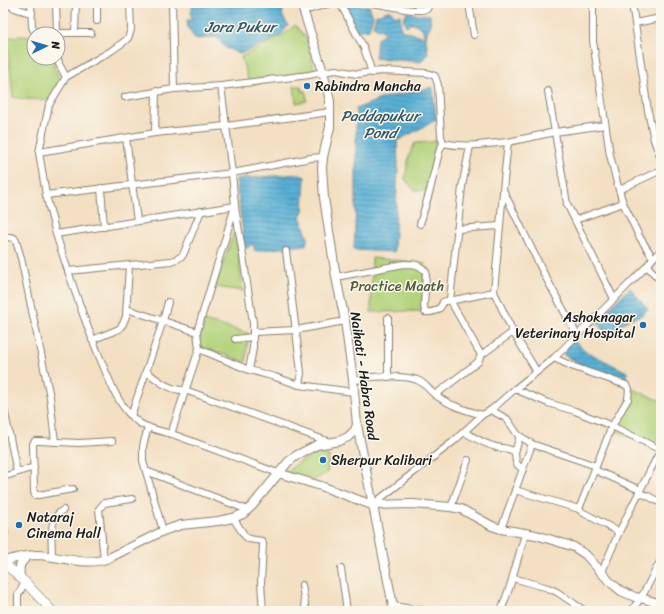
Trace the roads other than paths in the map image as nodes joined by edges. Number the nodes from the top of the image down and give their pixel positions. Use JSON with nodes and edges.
{"nodes":[{"id":1,"x":8,"y":3,"type":"edge"},
{"id":2,"x":31,"y":3,"type":"edge"},
{"id":3,"x":56,"y":3,"type":"edge"},
{"id":4,"x":76,"y":3,"type":"edge"},
{"id":5,"x":96,"y":3,"type":"edge"},
{"id":6,"x":130,"y":3,"type":"edge"},
{"id":7,"x":172,"y":3,"type":"edge"},
{"id":8,"x":331,"y":3,"type":"edge"},
{"id":9,"x":340,"y":3,"type":"edge"},
{"id":10,"x":372,"y":3,"type":"edge"},
{"id":11,"x":430,"y":3,"type":"edge"},
{"id":12,"x":469,"y":3,"type":"edge"},
{"id":13,"x":593,"y":3,"type":"edge"},
{"id":14,"x":632,"y":3,"type":"edge"},
{"id":15,"x":301,"y":6,"type":"edge"},
{"id":16,"x":32,"y":13,"type":"junction"},
{"id":17,"x":661,"y":18,"type":"edge"},
{"id":18,"x":97,"y":21,"type":"dead end"},
{"id":19,"x":635,"y":23,"type":"junction"},
{"id":20,"x":33,"y":26,"type":"edge"},
{"id":21,"x":55,"y":26,"type":"edge"},
{"id":22,"x":66,"y":33,"type":"edge"},
{"id":23,"x":75,"y":33,"type":"junction"},
{"id":24,"x":91,"y":33,"type":"dead end"},
{"id":25,"x":474,"y":35,"type":"dead end"},
{"id":26,"x":60,"y":66,"type":"edge"},
{"id":27,"x":323,"y":72,"type":"junction"},
{"id":28,"x":372,"y":73,"type":"junction"},
{"id":29,"x":66,"y":77,"type":"junction"},
{"id":30,"x":221,"y":86,"type":"junction"},
{"id":31,"x":174,"y":89,"type":"junction"},
{"id":32,"x":156,"y":91,"type":"junction"},
{"id":33,"x":548,"y":91,"type":"dead end"},
{"id":34,"x":125,"y":96,"type":"dead end"},
{"id":35,"x":330,"y":112,"type":"junction"},
{"id":36,"x":605,"y":125,"type":"junction"},
{"id":37,"x":226,"y":126,"type":"junction"},
{"id":38,"x":555,"y":132,"type":"junction"},
{"id":39,"x":156,"y":133,"type":"junction"},
{"id":40,"x":126,"y":138,"type":"junction"},
{"id":41,"x":508,"y":142,"type":"junction"},
{"id":42,"x":443,"y":143,"type":"junction"},
{"id":43,"x":470,"y":146,"type":"junction"},
{"id":44,"x":39,"y":152,"type":"junction"},
{"id":45,"x":323,"y":158,"type":"junction"},
{"id":46,"x":661,"y":159,"type":"edge"},
{"id":47,"x":661,"y":170,"type":"edge"},
{"id":48,"x":232,"y":173,"type":"junction"},
{"id":49,"x":132,"y":184,"type":"junction"},
{"id":50,"x":101,"y":188,"type":"junction"},
{"id":51,"x":503,"y":190,"type":"junction"},
{"id":52,"x":619,"y":190,"type":"junction"},
{"id":53,"x":46,"y":194,"type":"junction"},
{"id":54,"x":623,"y":203,"type":"junction"},
{"id":55,"x":235,"y":206,"type":"junction"},
{"id":56,"x":201,"y":211,"type":"junction"},
{"id":57,"x":575,"y":220,"type":"junction"},
{"id":58,"x":137,"y":221,"type":"junction"},
{"id":59,"x":420,"y":224,"type":"dead end"},
{"id":60,"x":500,"y":226,"type":"junction"},
{"id":61,"x":104,"y":227,"type":"junction"},
{"id":62,"x":457,"y":229,"type":"junction"},
{"id":63,"x":56,"y":234,"type":"junction"},
{"id":64,"x":3,"y":238,"type":"edge"},
{"id":65,"x":286,"y":251,"type":"dead end"},
{"id":66,"x":661,"y":251,"type":"edge"},
{"id":67,"x":653,"y":258,"type":"junction"},
{"id":68,"x":129,"y":265,"type":"junction"},
{"id":69,"x":647,"y":266,"type":"junction"},
{"id":70,"x":68,"y":271,"type":"junction"},
{"id":71,"x":336,"y":277,"type":"junction"},
{"id":72,"x":661,"y":281,"type":"edge"},
{"id":73,"x":494,"y":292,"type":"junction"},
{"id":74,"x":614,"y":299,"type":"junction"},
{"id":75,"x":450,"y":300,"type":"junction"},
{"id":76,"x":168,"y":302,"type":"dead end"},
{"id":77,"x":127,"y":309,"type":"junction"},
{"id":78,"x":388,"y":318,"type":"dead end"},
{"id":79,"x":163,"y":321,"type":"junction"},
{"id":80,"x":345,"y":321,"type":"junction"},
{"id":81,"x":296,"y":330,"type":"junction"},
{"id":82,"x":197,"y":332,"type":"junction"},
{"id":83,"x":513,"y":332,"type":"junction"},
{"id":84,"x":253,"y":334,"type":"junction"},
{"id":85,"x":577,"y":335,"type":"junction"},
{"id":86,"x":235,"y":339,"type":"dead end"},
{"id":87,"x":92,"y":340,"type":"junction"},
{"id":88,"x":199,"y":349,"type":"junction"},
{"id":89,"x":482,"y":356,"type":"junction"},
{"id":90,"x":554,"y":358,"type":"junction"},
{"id":91,"x":249,"y":370,"type":"junction"},
{"id":92,"x":146,"y":371,"type":"junction"},
{"id":93,"x":536,"y":372,"type":"junction"},
{"id":94,"x":388,"y":377,"type":"junction"},
{"id":95,"x":353,"y":380,"type":"junction"},
{"id":96,"x":299,"y":385,"type":"junction"},
{"id":97,"x":515,"y":389,"type":"junction"},
{"id":98,"x":185,"y":390,"type":"junction"},
{"id":99,"x":354,"y":392,"type":"junction"},
{"id":100,"x":435,"y":395,"type":"junction"},
{"id":101,"x":3,"y":404,"type":"edge"},
{"id":102,"x":491,"y":410,"type":"junction"},
{"id":103,"x":482,"y":415,"type":"junction"},
{"id":104,"x":131,"y":416,"type":"junction"},
{"id":105,"x":357,"y":425,"type":"junction"},
{"id":106,"x":612,"y":426,"type":"junction"},
{"id":107,"x":148,"y":427,"type":"junction"},
{"id":108,"x":464,"y":432,"type":"junction"},
{"id":109,"x":171,"y":434,"type":"junction"},
{"id":110,"x":520,"y":436,"type":"junction"},
{"id":111,"x":112,"y":441,"type":"dead end"},
{"id":112,"x":55,"y":442,"type":"junction"},
{"id":113,"x":330,"y":442,"type":"junction"},
{"id":114,"x":532,"y":444,"type":"junction"},
{"id":115,"x":661,"y":450,"type":"edge"},
{"id":116,"x":515,"y":452,"type":"junction"},
{"id":117,"x":468,"y":460,"type":"dead end"},
{"id":118,"x":34,"y":467,"type":"junction"},
{"id":119,"x":595,"y":468,"type":"junction"},
{"id":120,"x":523,"y":469,"type":"junction"},
{"id":121,"x":17,"y":472,"type":"junction"},
{"id":122,"x":146,"y":472,"type":"junction"},
{"id":123,"x":278,"y":473,"type":"junction"},
{"id":124,"x":3,"y":477,"type":"edge"},
{"id":125,"x":73,"y":489,"type":"dead end"},
{"id":126,"x":515,"y":490,"type":"junction"},
{"id":127,"x":640,"y":492,"type":"junction"},
{"id":128,"x":132,"y":499,"type":"dead end"},
{"id":129,"x":661,"y":503,"type":"edge"},
{"id":130,"x":372,"y":504,"type":"junction"},
{"id":131,"x":451,"y":507,"type":"junction"},
{"id":132,"x":579,"y":509,"type":"junction"},
{"id":133,"x":63,"y":510,"type":"dead end"},
{"id":134,"x":248,"y":510,"type":"junction"},
{"id":135,"x":232,"y":518,"type":"junction"},
{"id":136,"x":3,"y":520,"type":"edge"},
{"id":137,"x":501,"y":529,"type":"junction"},
{"id":138,"x":163,"y":531,"type":"junction"},
{"id":139,"x":619,"y":532,"type":"junction"},
{"id":140,"x":525,"y":534,"type":"junction"},
{"id":141,"x":3,"y":536,"type":"edge"},
{"id":142,"x":28,"y":556,"type":"junction"},
{"id":143,"x":52,"y":556,"type":"junction"},
{"id":144,"x":104,"y":560,"type":"junction"},
{"id":145,"x":661,"y":560,"type":"edge"},
{"id":146,"x":3,"y":562,"type":"edge"},
{"id":147,"x":341,"y":569,"type":"dead end"},
{"id":148,"x":602,"y":574,"type":"junction"},
{"id":149,"x":512,"y":578,"type":"junction"},
{"id":150,"x":22,"y":579,"type":"junction"},
{"id":151,"x":302,"y":585,"type":"dead end"},
{"id":152,"x":641,"y":598,"type":"junction"},
{"id":153,"x":661,"y":604,"type":"edge"},
{"id":154,"x":394,"y":609,"type":"edge"},
{"id":155,"x":18,"y":611,"type":"edge"},
{"id":156,"x":52,"y":611,"type":"edge"},
{"id":157,"x":263,"y":611,"type":"edge"},
{"id":158,"x":306,"y":611,"type":"edge"},
{"id":159,"x":347,"y":611,"type":"edge"},
{"id":160,"x":425,"y":611,"type":"edge"},
{"id":161,"x":501,"y":611,"type":"edge"},
{"id":162,"x":585,"y":611,"type":"edge"},
{"id":163,"x":631,"y":611,"type":"edge"}],
"edges":[{"from":1,"to":16,"type":"street"},
{"from":2,"to":16,"type":"street"},
{"from":3,"to":21,"type":"street"},
{"from":4,"to":23,"type":"street"},
{"from":5,"to":18,"type":"street"},
{"from":6,"to":29,"type":"street"},
{"from":7,"to":31,"type":"street"},
{"from":8,"to":15,"type":"street"},
{"from":9,"to":28,"type":"street"},
{"from":10,"to":11,"type":"street"},
{"from":12,"to":25,"type":"street"},
{"from":13,"to":36,"type":"street"},
{"from":14,"to":19,"type":"street"},
{"from":15,"to":27,"type":"main road","name":"Naihati - Habra Road"},
{"from":16,"to":20,"type":"street"},
{"from":17,"to":19,"type":"street"},
{"from":19,"to":46,"type":"street"},
{"from":22,"to":23,"type":"street"},
{"from":23,"to":24,"type":"street"},
{"from":26,"to":29,"type":"street"},
{"from":27,"to":28,"type":"street"},
{"from":27,"to":30,"type":"street"},
{"from":27,"to":35,"type":"main road","name":"Naihati - Habra Road"},
{"from":28,"to":42,"type":"street"},
{"from":29,"to":44,"type":"street"},
{"from":30,"to":31,"type":"street"},
{"from":30,"to":37,"type":"street"},
{"from":31,"to":32,"type":"street"},
{"from":32,"to":34,"type":"street"},
{"from":32,"to":39,"type":"street"},
{"from":33,"to":38,"type":"street"},
{"from":35,"to":37,"type":"street"},
{"from":35,"to":45,"type":"main road","name":"Naihati - Habra Road"},
{"from":36,"to":38,"type":"street"},
{"from":36,"to":52,"type":"street"},
{"from":37,"to":39,"type":"street"},
{"from":37,"to":48,"type":"street"},
{"from":38,"to":41,"type":"street"},
{"from":38,"to":57,"type":"street"},
{"from":39,"to":40,"type":"street"},
{"from":40,"to":44,"type":"street"},
{"from":40,"to":49,"type":"street"},
{"from":41,"to":43,"type":"street"},
{"from":41,"to":51,"type":"street"},
{"from":42,"to":43,"type":"street"},
{"from":42,"to":59,"type":"street"},
{"from":43,"to":62,"type":"street"},
{"from":44,"to":53,"type":"street"},
{"from":45,"to":48,"type":"street"},
{"from":45,"to":71,"type":"main road","name":"Naihati - Habra Road"},
{"from":47,"to":52,"type":"street"},
{"from":48,"to":49,"type":"street"},
{"from":48,"to":55,"type":"street"},
{"from":49,"to":50,"type":"street"},
{"from":49,"to":58,"type":"street"},
{"from":50,"to":53,"type":"street"},
{"from":50,"to":61,"type":"street"},
{"from":51,"to":60,"type":"street"},
{"from":51,"to":85,"type":"street"},
{"from":52,"to":54,"type":"street"},
{"from":53,"to":63,"type":"street"},
{"from":54,"to":57,"type":"street"},
{"from":54,"to":67,"type":"street"},
{"from":55,"to":56,"type":"street"},
{"from":55,"to":82,"type":"street"},
{"from":55,"to":84,"type":"street"},
{"from":56,"to":58,"type":"street"},
{"from":56,"to":68,"type":"street"},
{"from":57,"to":74,"type":"street"},
{"from":58,"to":61,"type":"street"},
{"from":60,"to":62,"type":"street"},
{"from":60,"to":73,"type":"street"},
{"from":61,"to":63,"type":"street"},
{"from":62,"to":75,"type":"street"},
{"from":63,"to":70,"type":"street"},
{"from":64,"to":112,"type":"street"},
{"from":65,"to":81,"type":"street"},
{"from":66,"to":67,"type":"street"},
{"from":67,"to":69,"type":"street"},
{"from":68,"to":70,"type":"street"},
{"from":68,"to":77,"type":"street"},
{"from":69,"to":72,"type":"street"},
{"from":69,"to":74,"type":"street"},
{"from":70,"to":87,"type":"street"},
{"from":71,"to":75,"type":"street"},
{"from":71,"to":80,"type":"main road","name":"Naihati - Habra Road"},
{"from":73,"to":75,"type":"street"},
{"from":73,"to":83,"type":"street"},
{"from":74,"to":85,"type":"street"},
{"from":75,"to":89,"type":"street"},
{"from":76,"to":79,"type":"street"},
{"from":77,"to":79,"type":"street"},
{"from":77,"to":87,"type":"street"},
{"from":78,"to":94,"type":"street"},
{"from":79,"to":82,"type":"street"},
{"from":79,"to":92,"type":"street"},
{"from":80,"to":81,"type":"street"},
{"from":80,"to":95,"type":"main road","name":"Naihati - Habra Road"},
{"from":81,"to":84,"type":"street"},
{"from":81,"to":96,"type":"street"},
{"from":82,"to":88,"type":"street"},
{"from":83,"to":89,"type":"street"},
{"from":83,"to":93,"type":"street"},
{"from":84,"to":86,"type":"street"},
{"from":84,"to":91,"type":"street"},
{"from":85,"to":90,"type":"street"},
{"from":87,"to":104,"type":"street"},
{"from":88,"to":91,"type":"street"},
{"from":88,"to":98,"type":"street"},
{"from":89,"to":100,"type":"street"},
{"from":90,"to":93,"type":"street"},
{"from":90,"to":106,"type":"street"},
{"from":91,"to":96,"type":"street"},
{"from":92,"to":98,"type":"street"},
{"from":92,"to":104,"type":"street"},
{"from":93,"to":97,"type":"street"},
{"from":94,"to":95,"type":"street"},
{"from":94,"to":100,"type":"street"},
{"from":95,"to":99,"type":"main road","name":"Naihati - Habra Road"},
{"from":96,"to":99,"type":"street"},
{"from":97,"to":102,"type":"street"},
{"from":97,"to":106,"type":"street"},
{"from":98,"to":109,"type":"street"},
{"from":98,"to":113,"type":"street"},
{"from":99,"to":105,"type":"main road","name":"Naihati - Habra Road"},
{"from":100,"to":103,"type":"street"},
{"from":101,"to":121,"type":"street"},
{"from":102,"to":103,"type":"street"},
{"from":102,"to":110,"type":"street"},
{"from":103,"to":108,"type":"street"},
{"from":104,"to":107,"type":"street"},
{"from":105,"to":113,"type":"main road"},
{"from":105,"to":130,"type":"main road","name":"Naihati - Habra Road"},
{"from":106,"to":115,"type":"street"},
{"from":106,"to":119,"type":"street"},
{"from":107,"to":109,"type":"street"},
{"from":107,"to":122,"type":"street"},
{"from":108,"to":116,"type":"street"},
{"from":108,"to":130,"type":"street"},
{"from":109,"to":123,"type":"street"},
{"from":110,"to":114,"type":"street"},
{"from":110,"to":116,"type":"street"},
{"from":111,"to":112,"type":"street"},
{"from":112,"to":118,"type":"street"},
{"from":113,"to":123,"type":"main road"},
{"from":114,"to":119,"type":"street"},
{"from":114,"to":120,"type":"street"},
{"from":115,"to":127,"type":"street"},
{"from":116,"to":120,"type":"street"},
{"from":117,"to":131,"type":"street"},
{"from":118,"to":121,"type":"street"},
{"from":118,"to":125,"type":"street"},
{"from":119,"to":127,"type":"street"},
{"from":119,"to":132,"type":"street"},
{"from":120,"to":126,"type":"street"},
{"from":121,"to":124,"type":"street"},
{"from":122,"to":134,"type":"street"},
{"from":122,"to":138,"type":"street"},
{"from":123,"to":130,"type":"main road"},
{"from":123,"to":134,"type":"main road"},
{"from":126,"to":132,"type":"street"},
{"from":126,"to":137,"type":"street"},
{"from":127,"to":129,"type":"street"},
{"from":127,"to":139,"type":"street"},
{"from":128,"to":144,"type":"street"},
{"from":130,"to":131,"type":"main road"},
{"from":130,"to":154,"type":"main road","name":"Naihati - Habra Road"},
{"from":131,"to":137,"type":"main road"},
{"from":132,"to":139,"type":"street"},
{"from":133,"to":143,"type":"street"},
{"from":134,"to":135,"type":"main road"},
{"from":135,"to":138,"type":"main road"},
{"from":135,"to":157,"type":"street"},
{"from":136,"to":141,"type":"street"},
{"from":137,"to":140,"type":"main road"},
{"from":138,"to":144,"type":"main road"},
{"from":139,"to":148,"type":"street"},
{"from":140,"to":148,"type":"main road"},
{"from":140,"to":149,"type":"street"},
{"from":142,"to":143,"type":"main road"},
{"from":142,"to":146,"type":"main road"},
{"from":142,"to":150,"type":"main road"},
{"from":143,"to":144,"type":"main road"},
{"from":145,"to":152,"type":"street"},
{"from":146,"to":150,"type":"highway"},
{"from":147,"to":159,"type":"street"},
{"from":148,"to":152,"type":"main road"},
{"from":149,"to":161,"type":"street"},
{"from":149,"to":162,"type":"street"},
{"from":150,"to":155,"type":"street"},
{"from":150,"to":156,"type":"highway"},
{"from":151,"to":158,"type":"street"},
{"from":152,"to":153,"type":"main road"},
{"from":152,"to":163,"type":"street"},
{"from":154,"to":160,"type":"street"}]}
